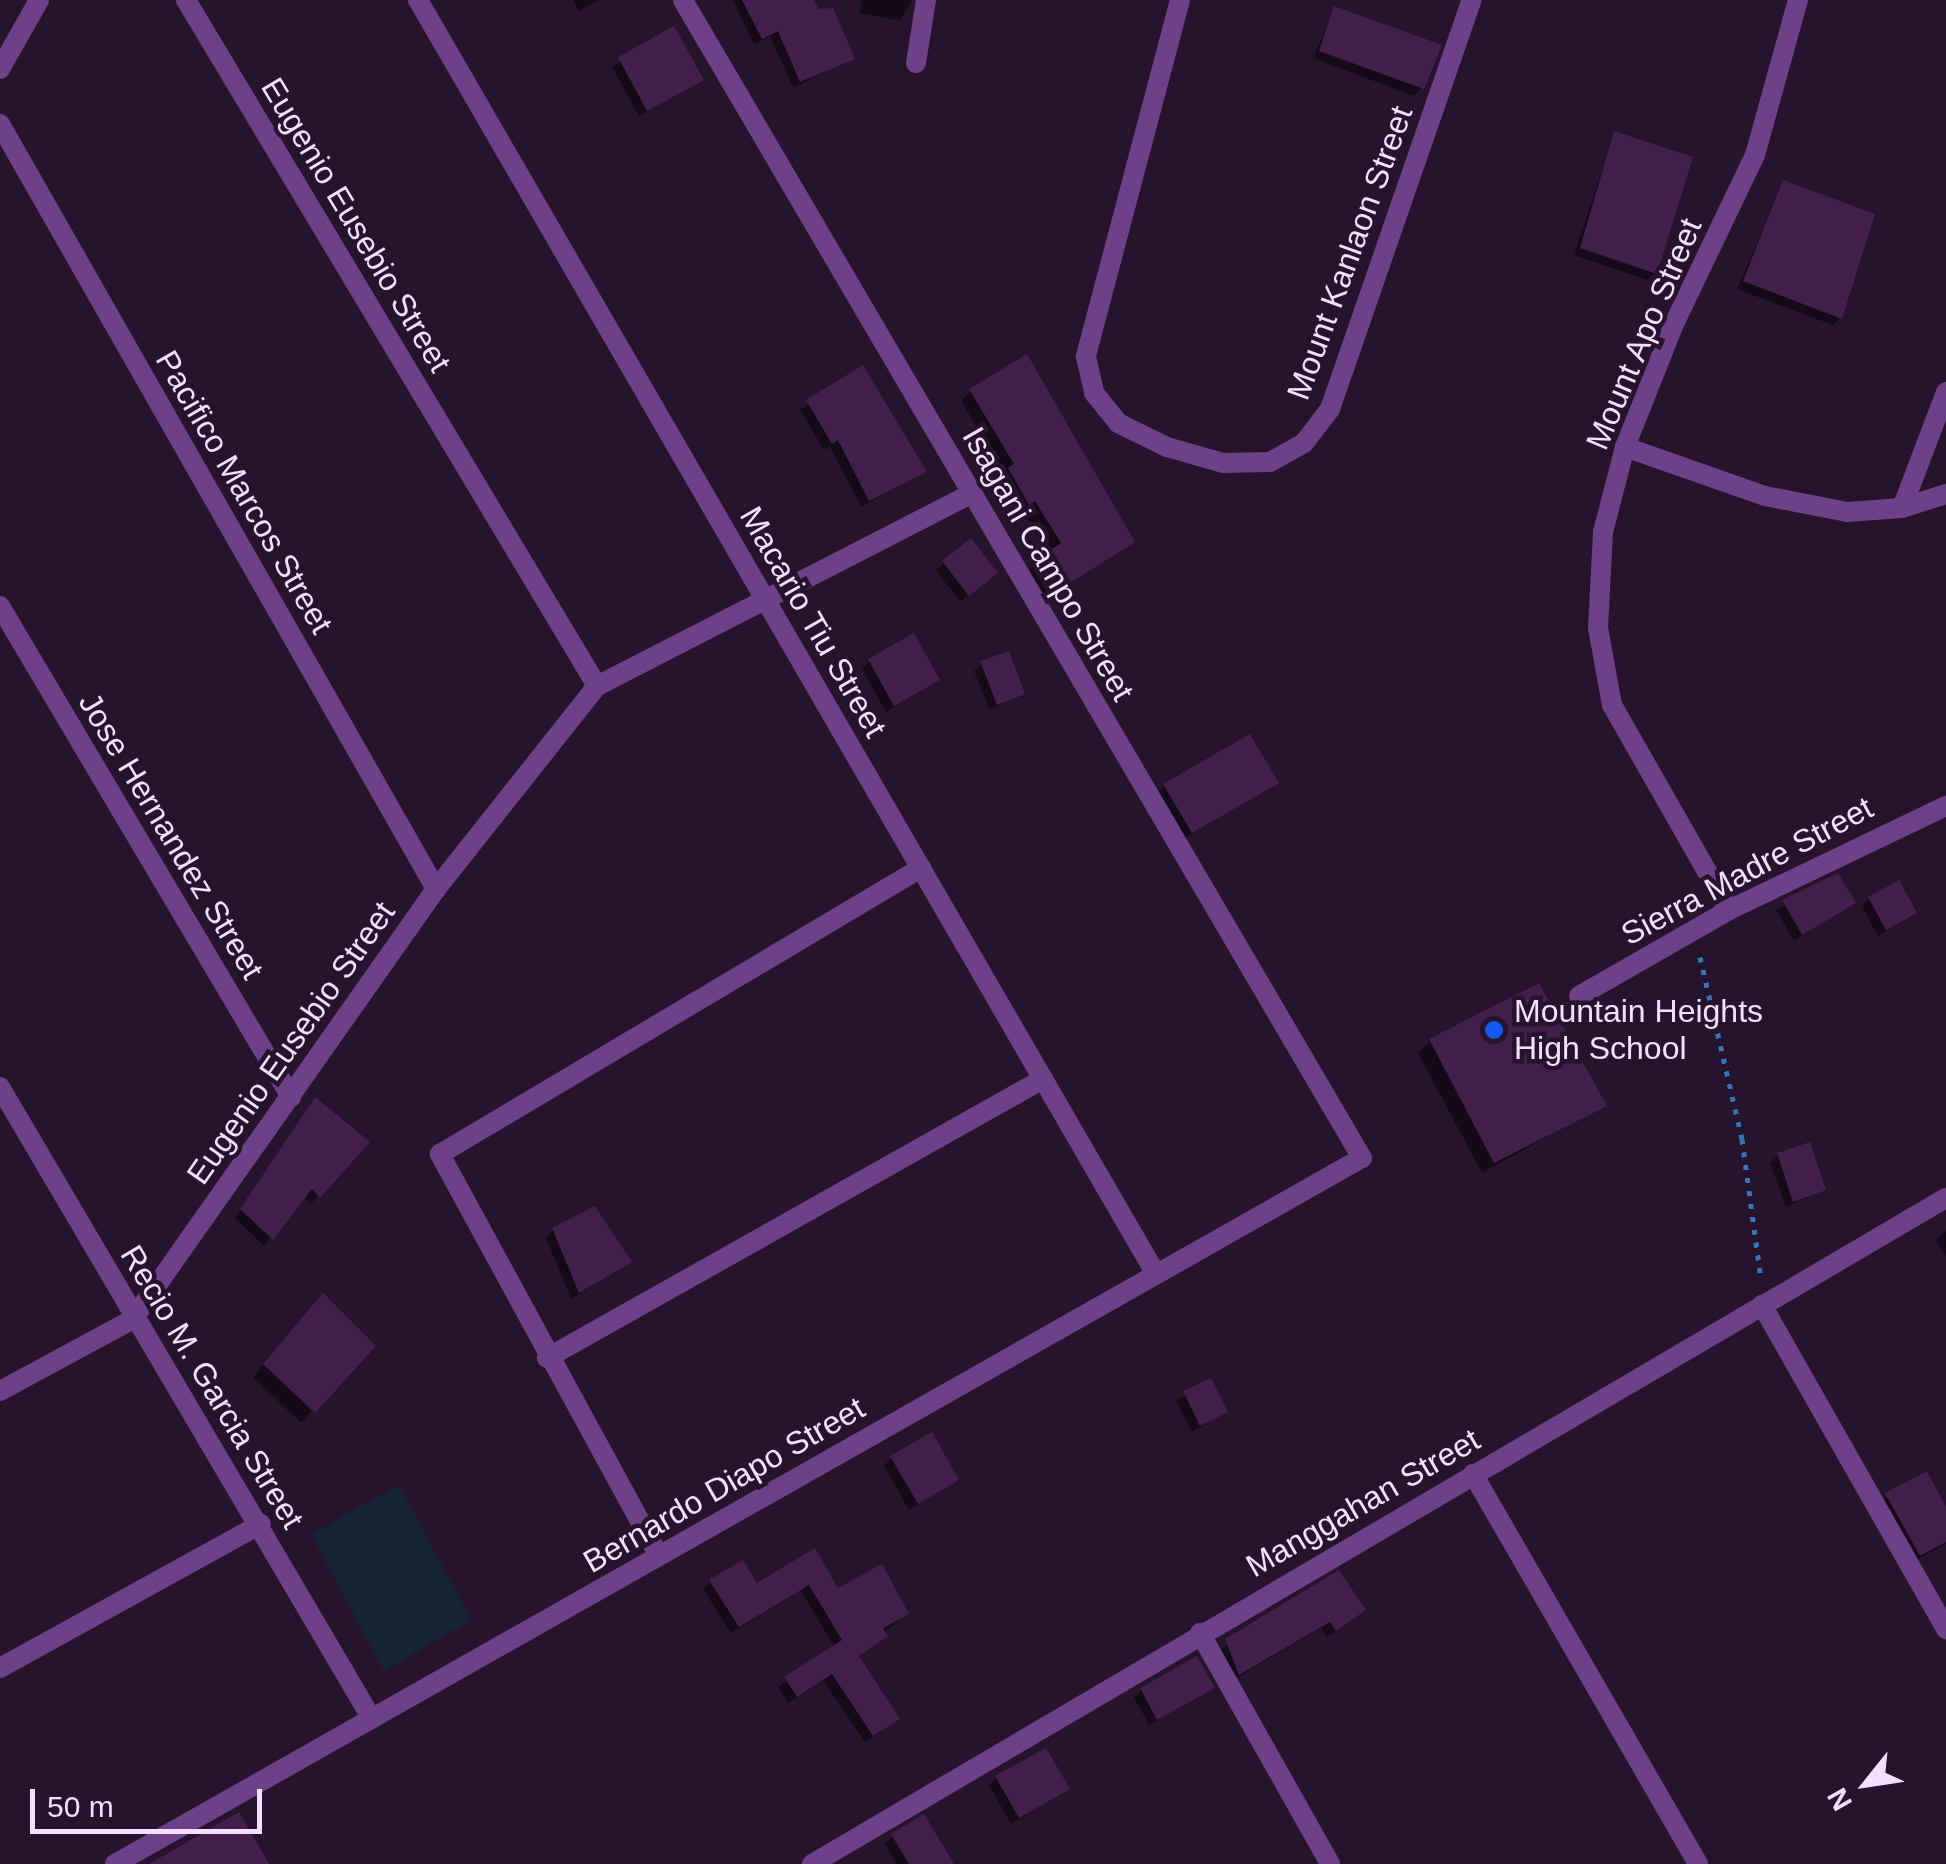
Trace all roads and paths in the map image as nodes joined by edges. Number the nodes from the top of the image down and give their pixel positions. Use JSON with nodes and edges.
{"nodes":[{"id":1,"x":40,"y":0,"type":"edge"},
{"id":2,"x":186,"y":0,"type":"edge"},
{"id":3,"x":418,"y":0,"type":"edge"},
{"id":4,"x":683,"y":0,"type":"edge"},
{"id":5,"x":926,"y":0,"type":"edge"},
{"id":6,"x":1180,"y":0,"type":"edge"},
{"id":7,"x":1472,"y":0,"type":"edge"},
{"id":8,"x":1798,"y":0,"type":"edge"},
{"id":9,"x":916,"y":62,"type":"dead end"},
{"id":10,"x":0,"y":69,"type":"edge"},
{"id":11,"x":0,"y":124,"type":"edge"},
{"id":12,"x":1946,"y":392,"type":"edge"},
{"id":13,"x":1625,"y":447,"type":"junction"},
{"id":14,"x":972,"y":493,"type":"junction"},
{"id":15,"x":1946,"y":494,"type":"edge"},
{"id":16,"x":1902,"y":508,"type":"junction"},
{"id":17,"x":766,"y":601,"type":"junction"},
{"id":18,"x":0,"y":606,"type":"edge"},
{"id":19,"x":597,"y":686,"type":"junction"},
{"id":20,"x":1946,"y":806,"type":"edge"},
{"id":21,"x":921,"y":868,"type":"junction"},
{"id":22,"x":436,"y":889,"type":"junction"},
{"id":23,"x":1728,"y":910,"type":"junction"},
{"id":24,"x":1694,"y":930,"type":"junction"},
{"id":25,"x":1578,"y":996,"type":"dead end"},
{"id":26,"x":1043,"y":1078,"type":"junction"},
{"id":27,"x":1,"y":1092,"type":"edge"},
{"id":28,"x":291,"y":1097,"type":"junction"},
{"id":29,"x":1362,"y":1158,"type":"joint"},
{"id":30,"x":1946,"y":1198,"type":"edge"},
{"id":31,"x":1156,"y":1274,"type":"junction"},
{"id":32,"x":1762,"y":1305,"type":"junction"},
{"id":33,"x":133,"y":1319,"type":"junction"},
{"id":34,"x":548,"y":1358,"type":"junction"},
{"id":35,"x":0,"y":1391,"type":"edge"},
{"id":36,"x":1473,"y":1474,"type":"junction"},
{"id":37,"x":261,"y":1524,"type":"junction"},
{"id":38,"x":659,"y":1556,"type":"junction"},
{"id":39,"x":1946,"y":1629,"type":"edge"},
{"id":40,"x":1200,"y":1633,"type":"junction"},
{"id":41,"x":0,"y":1668,"type":"edge"},
{"id":42,"x":372,"y":1718,"type":"junction"},
{"id":43,"x":115,"y":1864,"type":"edge"},
{"id":44,"x":812,"y":1864,"type":"edge"},
{"id":45,"x":1330,"y":1864,"type":"edge"},
{"id":46,"x":1698,"y":1864,"type":"edge"}],
"edges":[{"from":1,"to":10,"type":"street"},
{"from":2,"to":19,"type":"street","name":"Eugenio Eusebio Street"},
{"from":3,"to":17,"type":"street","name":"Macario Tiu Street"},
{"from":4,"to":14,"type":"street","name":"Isagani Campo Street"},
{"from":5,"to":9,"type":"street"},
{"from":6,"to":7,"type":"street","name":"Mount Kanlaon Street"},
{"from":8,"to":13,"type":"street","name":"Mount Apo Street"},
{"from":11,"to":22,"type":"street","name":"Pacifico Marcos Street"},
{"from":12,"to":16,"type":"street"},
{"from":13,"to":16,"type":"street"},
{"from":13,"to":23,"type":"street","name":"Mount Apo Street"},
{"from":14,"to":17,"type":"street","name":"Eugenio Eusebio Street"},
{"from":14,"to":29,"type":"street","name":"Isagani Campo Street"},
{"from":15,"to":16,"type":"street"},
{"from":17,"to":19,"type":"street","name":"Eugenio Eusebio Street"},
{"from":17,"to":21,"type":"street","name":"Macario Tiu Street"},
{"from":18,"to":28,"type":"street","name":"Jose Hernandez Street"},
{"from":19,"to":22,"type":"street","name":"Eugenio Eusebio Street"},
{"from":20,"to":23,"type":"street","name":"Sierra Madre Street"},
{"from":21,"to":26,"type":"street","name":"Macario Tiu Street"},
{"from":21,"to":34,"type":"street"},
{"from":22,"to":28,"type":"street","name":"Eugenio Eusebio Street"},
{"from":23,"to":24,"type":"street","name":"Sierra Madre Street"},
{"from":24,"to":25,"type":"street","name":"Sierra Madre Street"},
{"from":24,"to":32,"type":"path"},
{"from":26,"to":31,"type":"street","name":"Macario Tiu Street"},
{"from":26,"to":34,"type":"street"},
{"from":27,"to":33,"type":"street","name":"Recio M. Garcia Street"},
{"from":28,"to":33,"type":"street","name":"Eugenio Eusebio Street"},
{"from":29,"to":31,"type":"street","name":"Bernardo Diapo Street"},
{"from":30,"to":32,"type":"street","name":"Manggahan Street"},
{"from":31,"to":38,"type":"street","name":"Bernardo Diapo Street"},
{"from":32,"to":36,"type":"street","name":"Manggahan Street"},
{"from":32,"to":39,"type":"street"},
{"from":33,"to":35,"type":"street","name":"Eugenio Eusebio Street"},
{"from":33,"to":37,"type":"street","name":"Recio M. Garcia Street"},
{"from":34,"to":38,"type":"street"},
{"from":36,"to":40,"type":"street","name":"Manggahan Street"},
{"from":36,"to":46,"type":"street"},
{"from":37,"to":41,"type":"street"},
{"from":37,"to":42,"type":"street","name":"Recio M. Garcia Street"},
{"from":38,"to":42,"type":"street","name":"Bernardo Diapo Street"},
{"from":40,"to":44,"type":"street","name":"Manggahan Street"},
{"from":40,"to":45,"type":"street"},
{"from":42,"to":43,"type":"street","name":"Bernardo Diapo Street"}]}
